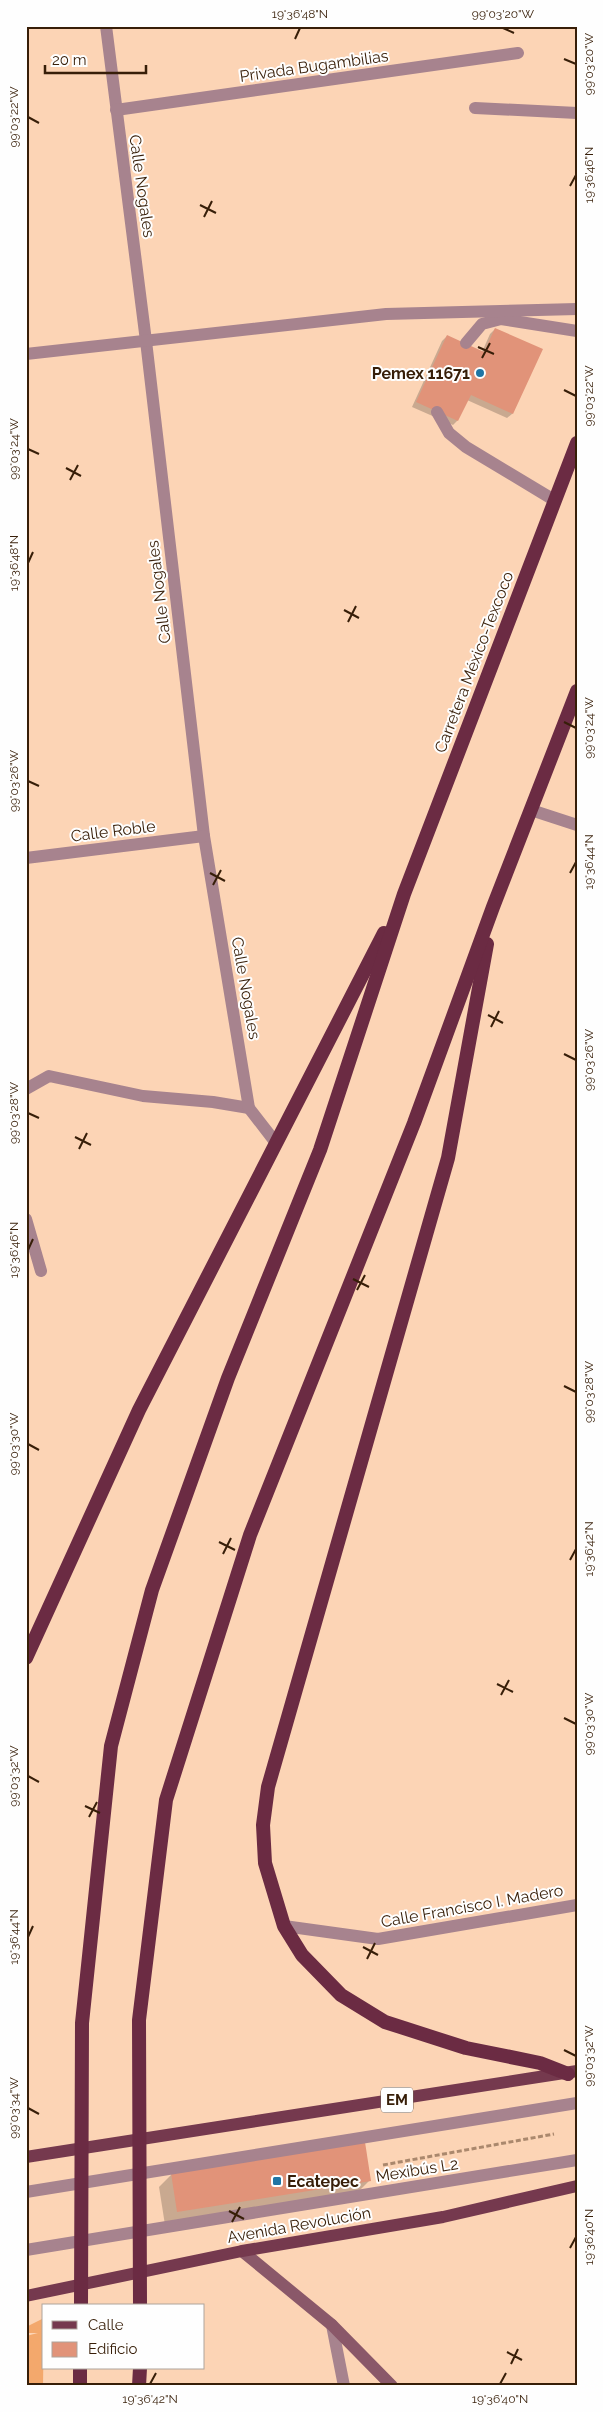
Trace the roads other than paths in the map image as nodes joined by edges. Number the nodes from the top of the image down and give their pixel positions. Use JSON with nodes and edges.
{"nodes":[{"id":1,"x":106,"y":26,"type":"edge"},
{"id":2,"x":518,"y":53,"type":"dead end"},
{"id":3,"x":475,"y":108,"type":"dead end"},
{"id":4,"x":116,"y":110,"type":"junction"},
{"id":5,"x":577,"y":113,"type":"edge"},
{"id":6,"x":577,"y":309,"type":"edge"},
{"id":7,"x":577,"y":331,"type":"edge"},
{"id":8,"x":146,"y":341,"type":"junction"},
{"id":9,"x":466,"y":343,"type":"dead end"},
{"id":10,"x":26,"y":354,"type":"edge"},
{"id":11,"x":437,"y":412,"type":"dead end"},
{"id":12,"x":577,"y":443,"type":"edge"},
{"id":13,"x":554,"y":500,"type":"junction"},
{"id":14,"x":577,"y":691,"type":"edge"},
{"id":15,"x":531,"y":810,"type":"junction"},
{"id":16,"x":577,"y":824,"type":"edge"},
{"id":17,"x":204,"y":836,"type":"junction"},
{"id":18,"x":26,"y":858,"type":"edge"},
{"id":19,"x":404,"y":894,"type":"junction"},
{"id":20,"x":494,"y":907,"type":"junction"},
{"id":21,"x":26,"y":1089,"type":"edge"},
{"id":22,"x":249,"y":1108,"type":"junction"},
{"id":23,"x":276,"y":1143,"type":"junction"},
{"id":24,"x":26,"y":1219,"type":"edge"},
{"id":25,"x":41,"y":1271,"type":"dead end"},
{"id":26,"x":26,"y":1658,"type":"edge"},
{"id":27,"x":577,"y":1905,"type":"edge"},
{"id":28,"x":284,"y":1926,"type":"junction"},
{"id":29,"x":573,"y":2072,"type":"edge"},
{"id":30,"x":577,"y":2102,"type":"edge"},
{"id":31,"x":26,"y":2158,"type":"edge"},
{"id":32,"x":577,"y":2160,"type":"edge"},
{"id":33,"x":577,"y":2186,"type":"edge"},
{"id":34,"x":26,"y":2192,"type":"edge"},
{"id":35,"x":26,"y":2250,"type":"edge"},
{"id":36,"x":242,"y":2251,"type":"junction"},
{"id":37,"x":26,"y":2296,"type":"edge"},
{"id":38,"x":81,"y":2304,"type":"edge"},
{"id":39,"x":140,"y":2304,"type":"edge"},
{"id":40,"x":332,"y":2325,"type":"junction"},
{"id":41,"x":80,"y":2370,"type":"edge"},
{"id":42,"x":80,"y":2386,"type":"edge"},
{"id":43,"x":344,"y":2386,"type":"edge"},
{"id":44,"x":392,"y":2386,"type":"edge"}],
"edges":[{"from":1,"to":4,"type":"street","name":"Calle Nogales"},
{"from":2,"to":4,"type":"street","name":"Privada Bugambilias"},
{"from":3,"to":5,"type":"street"},
{"from":4,"to":8,"type":"street","name":"Calle Nogales"},
{"from":6,"to":8,"type":"street"},
{"from":7,"to":9,"type":"street"},
{"from":8,"to":10,"type":"street"},
{"from":8,"to":17,"type":"street","name":"Calle Nogales"},
{"from":11,"to":13,"type":"street"},
{"from":12,"to":13,"type":"highway","name":"Carretera México-Texcoco"},
{"from":13,"to":19,"type":"highway","name":"Carretera México-Texcoco"},
{"from":14,"to":15,"type":"highway"},
{"from":15,"to":16,"type":"street"},
{"from":15,"to":20,"type":"highway"},
{"from":17,"to":18,"type":"street","name":"Calle Roble"},
{"from":17,"to":22,"type":"street","name":"Calle Nogales"},
{"from":19,"to":23,"type":"highway"},
{"from":19,"to":38,"type":"highway"},
{"from":20,"to":28,"type":"highway"},
{"from":20,"to":39,"type":"highway"},
{"from":21,"to":22,"type":"street"},
{"from":22,"to":23,"type":"street","name":"Calle Nogales"},
{"from":23,"to":26,"type":"highway"},
{"from":24,"to":25,"type":"street"},
{"from":27,"to":28,"type":"street","name":"Calle Francisco I. Madero"},
{"from":28,"to":29,"type":"highway"},
{"from":29,"to":31,"type":"main road","number":"EM"},
{"from":30,"to":34,"type":"street"},
{"from":32,"to":35,"type":"street","name":"Mexibús L2"},
{"from":33,"to":36,"type":"main road","name":"Avenida Revolución"},
{"from":36,"to":37,"type":"main road","name":"Avenida Revolución"},
{"from":36,"to":40,"type":"main road"},
{"from":40,"to":43,"type":"street"},
{"from":40,"to":44,"type":"main road"},
{"from":41,"to":42,"type":"highway"}]}
